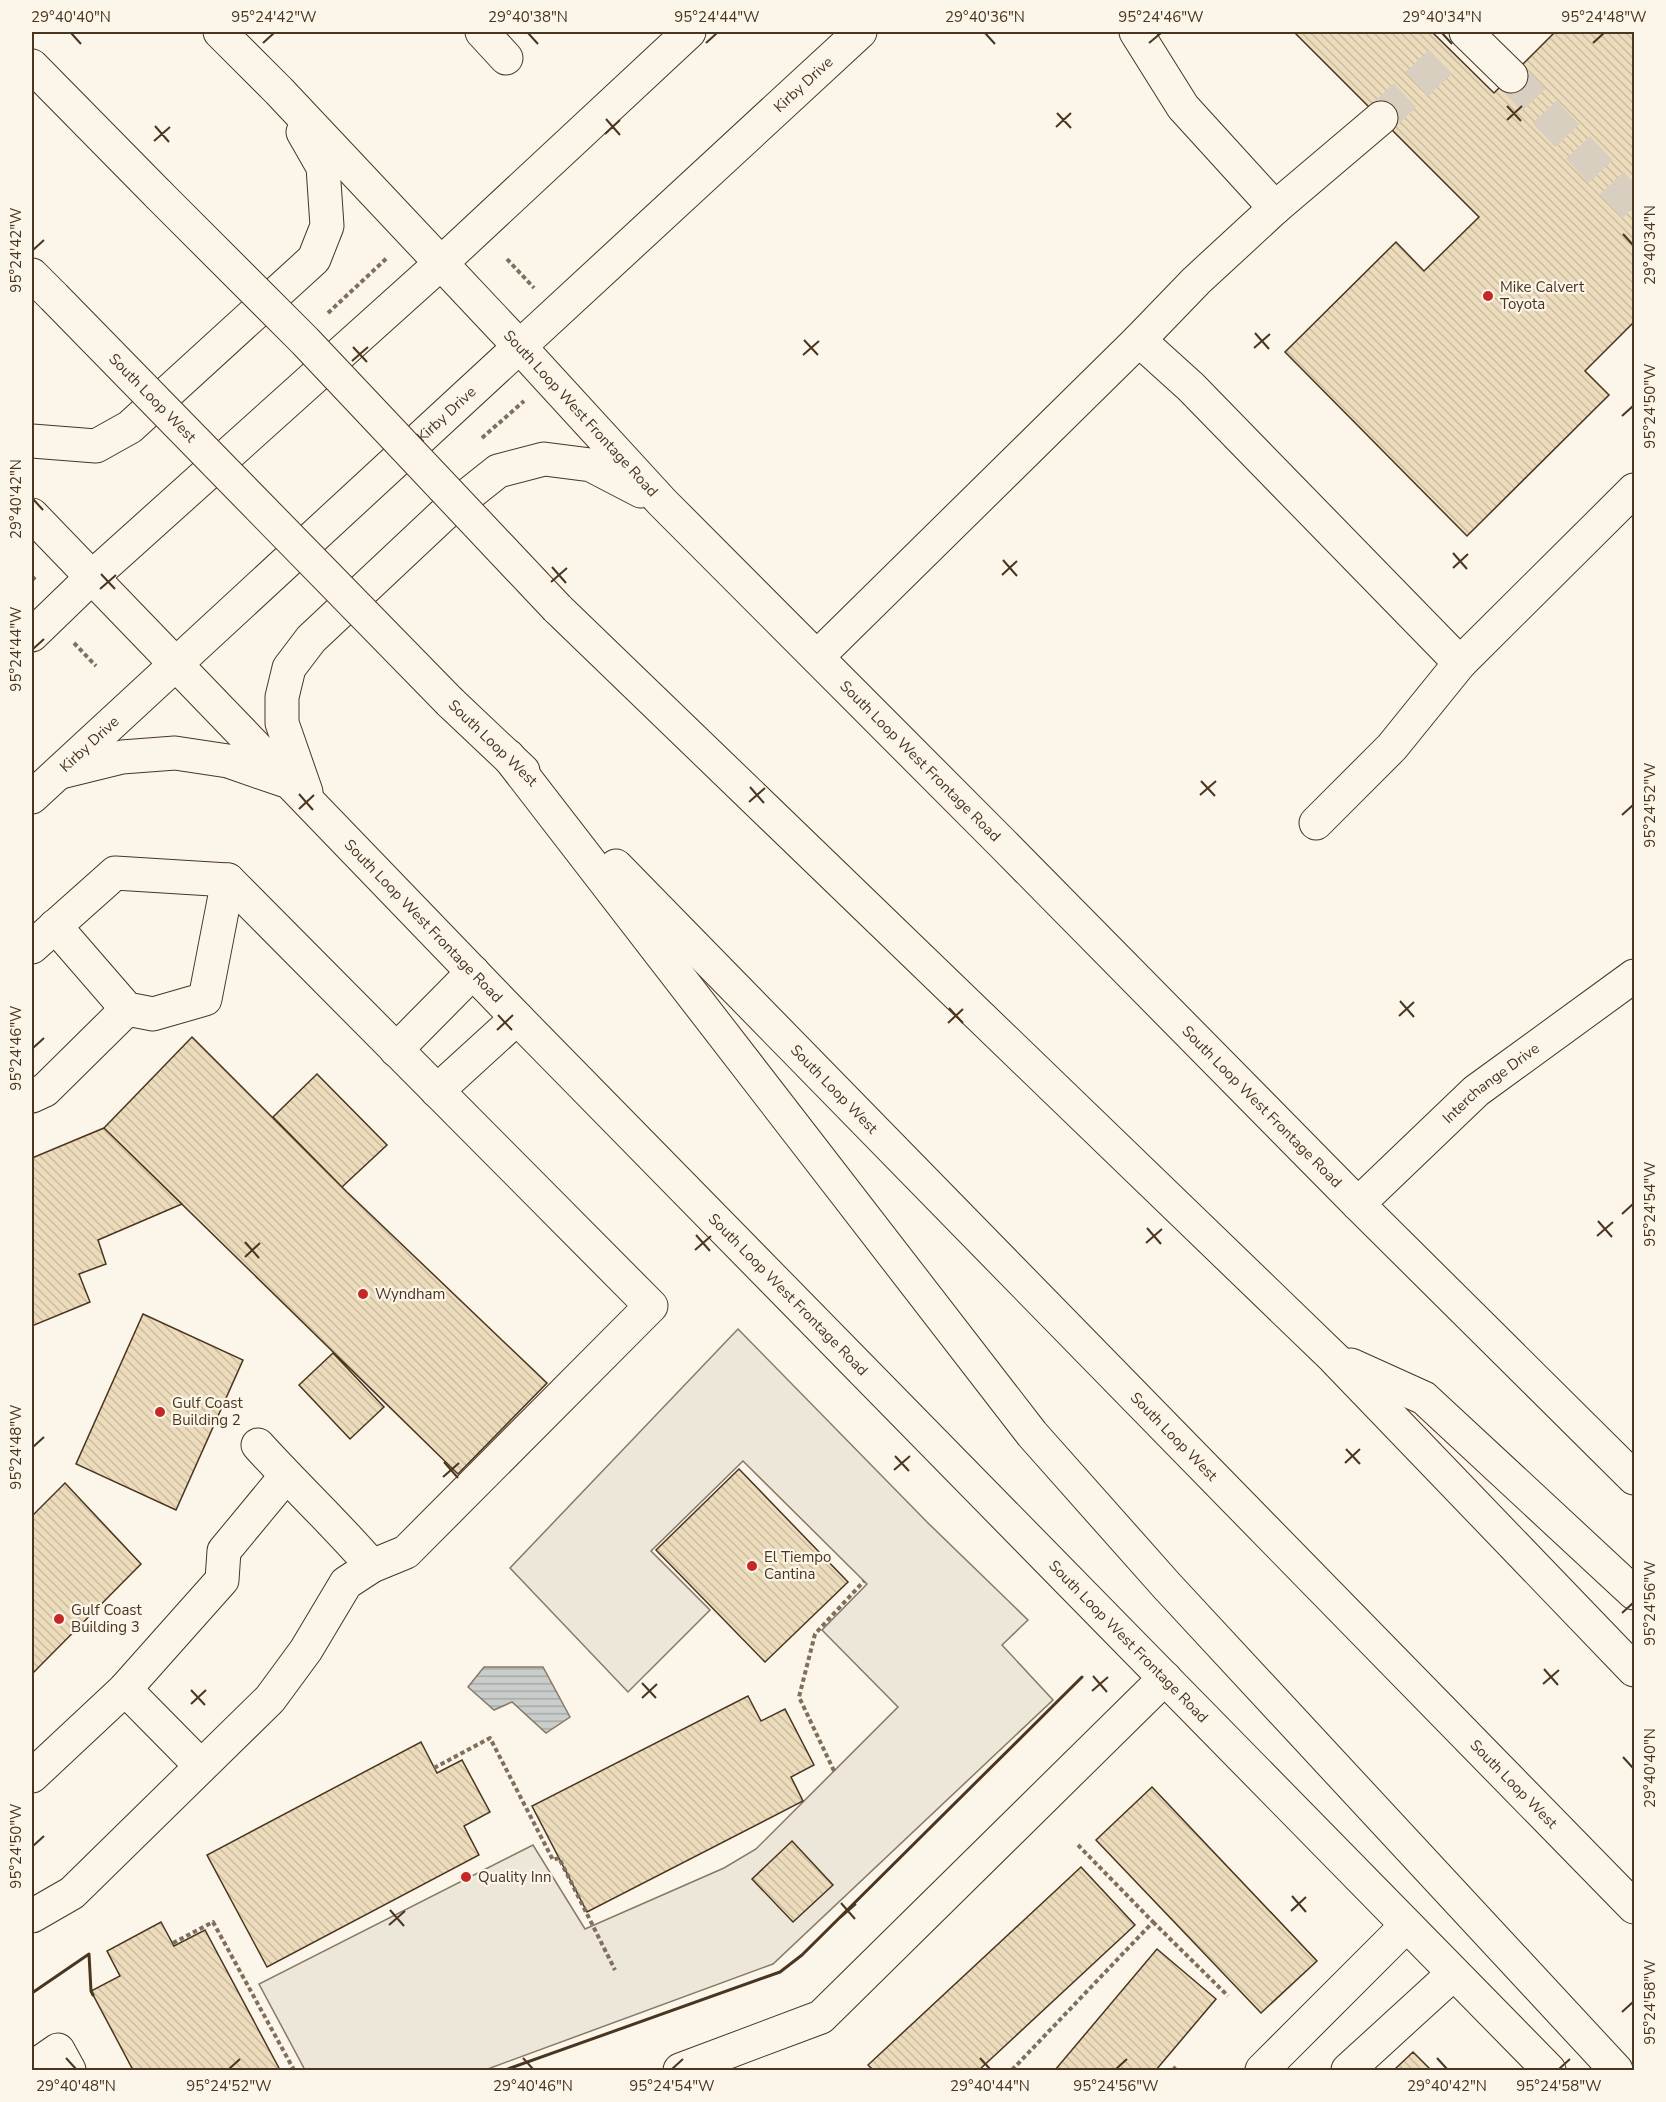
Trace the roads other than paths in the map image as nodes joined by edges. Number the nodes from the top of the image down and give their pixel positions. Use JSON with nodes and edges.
{"nodes":[{"id":1,"x":220,"y":32,"type":"edge"},
{"id":2,"x":482,"y":32,"type":"edge"},
{"id":3,"x":689,"y":32,"type":"edge"},
{"id":4,"x":860,"y":32,"type":"edge"},
{"id":5,"x":1136,"y":32,"type":"edge"},
{"id":6,"x":1469,"y":33,"type":"edge"},
{"id":7,"x":506,"y":58,"type":"dead end"},
{"id":8,"x":34,"y":65,"type":"edge"},
{"id":9,"x":1511,"y":75,"type":"tunnel mouth"},
{"id":10,"x":279,"y":91,"type":"junction"},
{"id":11,"x":1380,"y":118,"type":"tunnel mouth"},
{"id":12,"x":1275,"y":208,"type":"junction"},
{"id":13,"x":440,"y":264,"type":"junction"},
{"id":14,"x":32,"y":275,"type":"edge"},
{"id":15,"x":1139,"y":340,"type":"junction"},
{"id":16,"x":519,"y":346,"type":"junction"},
{"id":17,"x":32,"y":441,"type":"edge"},
{"id":18,"x":1635,"y":490,"type":"edge"},
{"id":19,"x":662,"y":502,"type":"junction"},
{"id":20,"x":32,"y":515,"type":"edge"},
{"id":21,"x":92,"y":577,"type":"junction"},
{"id":22,"x":32,"y":635,"type":"edge"},
{"id":23,"x":817,"y":657,"type":"junction"},
{"id":24,"x":1460,"y":663,"type":"junction"},
{"id":25,"x":177,"y":664,"type":"junction"},
{"id":26,"x":508,"y":756,"type":"junction"},
{"id":27,"x":58,"y":773,"type":"junction"},
{"id":28,"x":300,"y":793,"type":"junction"},
{"id":29,"x":32,"y":797,"type":"edge"},
{"id":30,"x":1316,"y":823,"type":"dead end"},
{"id":31,"x":228,"y":880,"type":"junction"},
{"id":32,"x":56,"y":926,"type":"junction"},
{"id":33,"x":32,"y":947,"type":"edge"},
{"id":34,"x":473,"y":972,"type":"junction"},
{"id":35,"x":1635,"y":976,"type":"edge"},
{"id":36,"x":127,"y":1009,"type":"junction"},
{"id":37,"x":517,"y":1018,"type":"junction"},
{"id":38,"x":396,"y":1050,"type":"junction"},
{"id":39,"x":437,"y":1091,"type":"junction"},
{"id":40,"x":32,"y":1096,"type":"edge"},
{"id":41,"x":1358,"y":1203,"type":"junction"},
{"id":42,"x":1334,"y":1358,"type":"junction"},
{"id":43,"x":258,"y":1445,"type":"dead end"},
{"id":44,"x":286,"y":1476,"type":"junction"},
{"id":45,"x":1635,"y":1478,"type":"edge"},
{"id":46,"x":372,"y":1566,"type":"junction"},
{"id":47,"x":1635,"y":1593,"type":"edge"},
{"id":48,"x":1635,"y":1670,"type":"edge"},
{"id":49,"x":1165,"y":1678,"type":"junction"},
{"id":50,"x":125,"y":1689,"type":"junction"},
{"id":51,"x":201,"y":1766,"type":"junction"},
{"id":52,"x":32,"y":1776,"type":"edge"},
{"id":53,"x":1635,"y":1907,"type":"edge"},
{"id":54,"x":32,"y":1916,"type":"edge"},
{"id":55,"x":1406,"y":1926,"type":"junction"},
{"id":56,"x":1453,"y":1974,"type":"junction"},
{"id":57,"x":32,"y":2067,"type":"edge"},
{"id":58,"x":69,"y":2070,"type":"edge"},
{"id":59,"x":680,"y":2070,"type":"edge"},
{"id":60,"x":1262,"y":2070,"type":"edge"},
{"id":61,"x":1348,"y":2070,"type":"edge"},
{"id":62,"x":1549,"y":2070,"type":"edge"},
{"id":63,"x":1616,"y":2070,"type":"edge"}],
"edges":[{"from":1,"to":10,"type":"main road","name":"South Loop West Frontage Road"},
{"from":2,"to":7,"type":"main road"},
{"from":3,"to":13,"type":"main road"},
{"from":4,"to":16,"type":"main road","name":"Kirby Drive"},
{"from":5,"to":12,"type":"main road"},
{"from":6,"to":9,"type":"main road"},
{"from":8,"to":42,"type":"main road","bridge":true},
{"from":10,"to":13,"type":"main road","name":"South Loop West Frontage Road"},
{"from":10,"to":17,"type":"main road"},
{"from":11,"to":12,"type":"main road"},
{"from":12,"to":15,"type":"main road"},
{"from":13,"to":16,"type":"main road","name":"South Loop West Frontage Road"},
{"from":13,"to":21,"type":"main road"},
{"from":14,"to":26,"type":"main road","name":"South Loop West","bridge":true},
{"from":15,"to":23,"type":"main road"},
{"from":15,"to":24,"type":"main road"},
{"from":16,"to":19,"type":"main road","name":"South Loop West Frontage Road"},
{"from":16,"to":25,"type":"main road","name":"Kirby Drive"},
{"from":18,"to":24,"type":"main road"},
{"from":19,"to":23,"type":"main road","name":"South Loop West Frontage Road"},
{"from":19,"to":28,"type":"main road"},
{"from":20,"to":21,"type":"main road","name":"South Loop West Frontage Road"},
{"from":21,"to":22,"type":"main road"},
{"from":21,"to":25,"type":"main road","name":"South Loop West Frontage Road"},
{"from":23,"to":41,"type":"main road","name":"South Loop West Frontage Road"},
{"from":24,"to":30,"type":"main road"},
{"from":25,"to":27,"type":"main road","name":"Kirby Drive"},
{"from":25,"to":28,"type":"main road","name":"South Loop West Frontage Road"},
{"from":26,"to":53,"type":"main road","name":"South Loop West"},
{"from":26,"to":63,"type":"main road"},
{"from":27,"to":28,"type":"main road"},
{"from":27,"to":29,"type":"main road","name":"Kirby Drive"},
{"from":28,"to":34,"type":"main road","name":"South Loop West Frontage Road"},
{"from":31,"to":32,"type":"main road"},
{"from":31,"to":36,"type":"main road"},
{"from":31,"to":38,"type":"main road"},
{"from":32,"to":33,"type":"main road"},
{"from":32,"to":36,"type":"main road"},
{"from":34,"to":37,"type":"main road","name":"South Loop West Frontage Road"},
{"from":34,"to":38,"type":"main road"},
{"from":35,"to":41,"type":"main road","name":"Interchange Drive"},
{"from":36,"to":40,"type":"main road"},
{"from":37,"to":39,"type":"main road"},
{"from":37,"to":49,"type":"main road","name":"South Loop West Frontage Road"},
{"from":38,"to":39,"type":"main road"},
{"from":39,"to":46,"type":"main road"},
{"from":41,"to":45,"type":"main road","name":"South Loop West Frontage Road"},
{"from":42,"to":47,"type":"main road"},
{"from":42,"to":48,"type":"main road"},
{"from":43,"to":44,"type":"main road"},
{"from":44,"to":46,"type":"main road"},
{"from":44,"to":50,"type":"main road"},
{"from":46,"to":51,"type":"main road"},
{"from":49,"to":55,"type":"main road","name":"South Loop West Frontage Road"},
{"from":49,"to":59,"type":"main road"},
{"from":50,"to":51,"type":"main road"},
{"from":50,"to":52,"type":"main road"},
{"from":51,"to":54,"type":"main road"},
{"from":55,"to":56,"type":"main road","name":"South Loop West Frontage Road"},
{"from":55,"to":60,"type":"main road"},
{"from":56,"to":61,"type":"main road"},
{"from":56,"to":62,"type":"main road","name":"South Loop West Frontage Road"},
{"from":57,"to":58,"type":"main road"}]}
